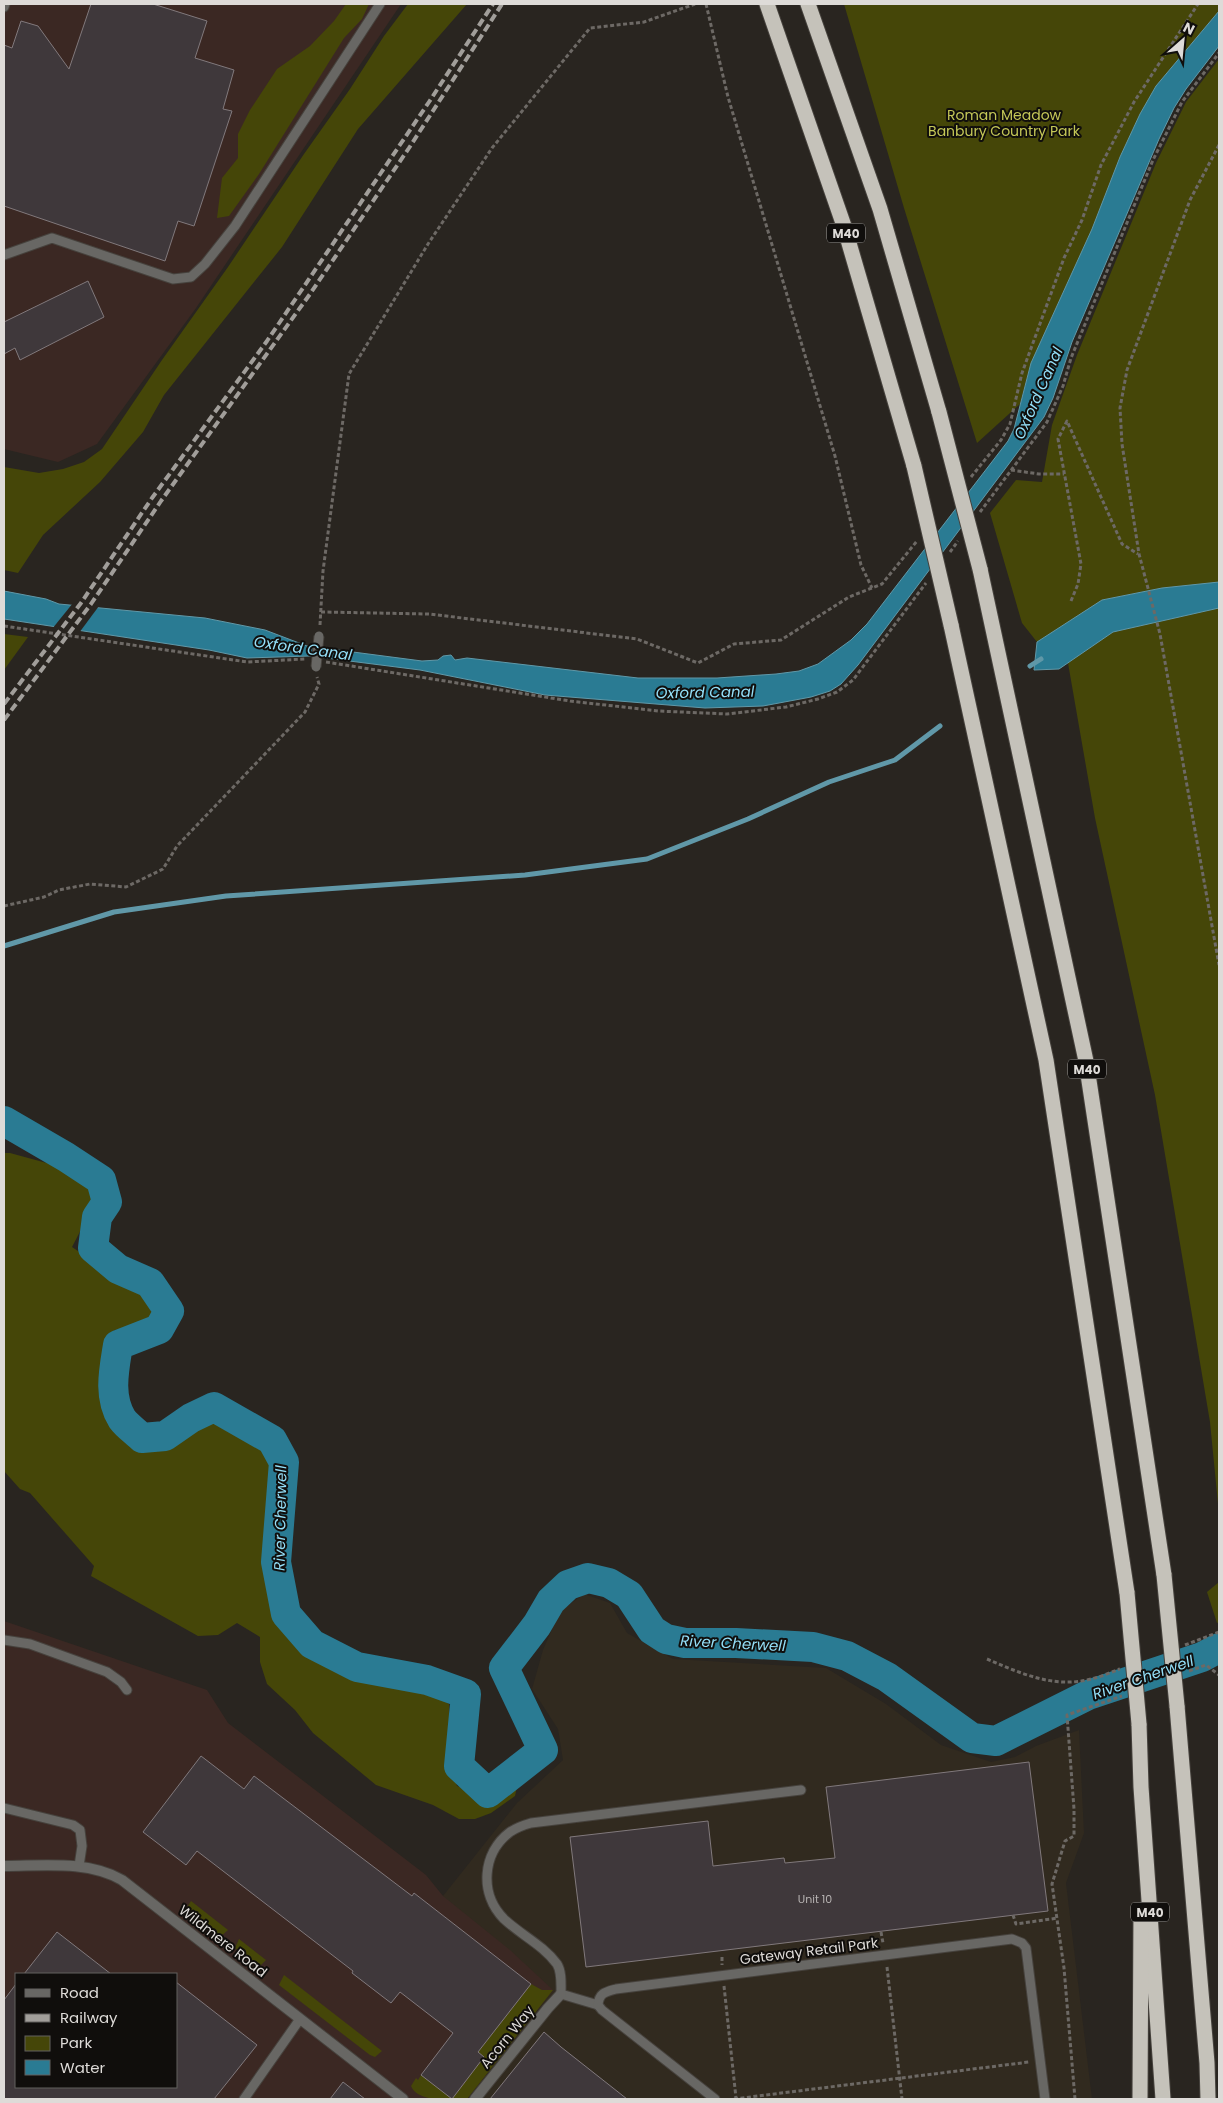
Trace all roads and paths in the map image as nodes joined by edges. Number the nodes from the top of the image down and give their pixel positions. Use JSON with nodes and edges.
{"nodes":[{"id":1,"x":380,"y":4,"type":"edge"},
{"id":2,"x":695,"y":4,"type":"edge"},
{"id":3,"x":706,"y":4,"type":"edge"},
{"id":4,"x":767,"y":4,"type":"edge"},
{"id":5,"x":808,"y":4,"type":"edge"},
{"id":6,"x":1198,"y":4,"type":"edge"},
{"id":7,"x":1219,"y":53,"type":"edge"},
{"id":8,"x":1219,"y":145,"type":"edge"},
{"id":9,"x":4,"y":255,"type":"edge"},
{"id":10,"x":1011,"y":470,"type":"junction"},
{"id":11,"x":1064,"y":474,"type":"junction"},
{"id":12,"x":970,"y":478,"type":"dead end"},
{"id":13,"x":976,"y":517,"type":"dead end"},
{"id":14,"x":964,"y":533,"type":"dead end"},
{"id":15,"x":920,"y":538,"type":"dead end"},
{"id":16,"x":1139,"y":554,"type":"junction"},
{"id":17,"x":946,"y":556,"type":"dead end"},
{"id":18,"x":928,"y":580,"type":"dead end"},
{"id":19,"x":872,"y":588,"type":"junction"},
{"id":20,"x":1071,"y":601,"type":"dead end"},
{"id":21,"x":320,"y":612,"type":"junction"},
{"id":22,"x":4,"y":626,"type":"edge"},
{"id":23,"x":319,"y":636,"type":"joint"},
{"id":24,"x":308,"y":659,"type":"dead end"},
{"id":25,"x":316,"y":664,"type":"junction"},
{"id":26,"x":4,"y":906,"type":"edge"},
{"id":27,"x":1219,"y":965,"type":"edge"},
{"id":28,"x":1219,"y":1632,"type":"edge"},
{"id":29,"x":4,"y":1640,"type":"edge"},
{"id":30,"x":1183,"y":1646,"type":"dead end"},
{"id":31,"x":987,"y":1659,"type":"dead end"},
{"id":32,"x":1206,"y":1665,"type":"dead end"},
{"id":33,"x":1128,"y":1666,"type":"dead end"},
{"id":34,"x":1219,"y":1675,"type":"edge"},
{"id":35,"x":127,"y":1690,"type":"dead end"},
{"id":36,"x":1067,"y":1715,"type":"dead end"},
{"id":37,"x":1141,"y":1787,"type":"junction"},
{"id":38,"x":801,"y":1790,"type":"dead end"},
{"id":39,"x":4,"y":1808,"type":"edge"},
{"id":40,"x":4,"y":1866,"type":"edge"},
{"id":41,"x":79,"y":1866,"type":"junction"},
{"id":42,"x":1013,"y":1915,"type":"dead end"},
{"id":43,"x":1058,"y":1918,"type":"junction"},
{"id":44,"x":881,"y":1932,"type":"dead end"},
{"id":45,"x":885,"y":1956,"type":"junction"},
{"id":46,"x":722,"y":1957,"type":"dead end"},
{"id":47,"x":723,"y":1976,"type":"junction"},
{"id":48,"x":561,"y":1994,"type":"junction"},
{"id":49,"x":598,"y":2005,"type":"junction"},
{"id":50,"x":300,"y":2019,"type":"junction"},
{"id":51,"x":1040,"y":2060,"type":"junction"},
{"id":52,"x":1207,"y":2063,"type":"junction"},
{"id":53,"x":899,"y":2077,"type":"junction"},
{"id":54,"x":735,"y":2098,"type":"edge"},
{"id":55,"x":244,"y":2099,"type":"edge"},
{"id":56,"x":403,"y":2099,"type":"edge"},
{"id":57,"x":475,"y":2099,"type":"edge"},
{"id":58,"x":715,"y":2099,"type":"edge"},
{"id":59,"x":902,"y":2099,"type":"edge"},
{"id":60,"x":1045,"y":2099,"type":"edge"},
{"id":61,"x":1076,"y":2099,"type":"edge"},
{"id":62,"x":1140,"y":2099,"type":"edge"},
{"id":63,"x":1163,"y":2099,"type":"edge"},
{"id":64,"x":1208,"y":2099,"type":"edge"},
{"id":65,"x":1217,"y":2099,"type":"edge"}],
"edges":[{"from":1,"to":9,"type":"lane"},
{"from":2,"to":21,"type":"path"},
{"from":3,"to":19,"type":"path"},
{"from":4,"to":37,"type":"highway","number":"M40","bridge":true},
{"from":5,"to":52,"type":"highway","number":"M40","bridge":true},
{"from":6,"to":12,"type":"path"},
{"from":7,"to":10,"type":"path"},
{"from":8,"to":16,"type":"path"},
{"from":10,"to":11,"type":"path"},
{"from":10,"to":13,"type":"path"},
{"from":11,"to":16,"type":"path"},
{"from":11,"to":20,"type":"path"},
{"from":14,"to":17,"type":"path"},
{"from":15,"to":19,"type":"path"},
{"from":16,"to":27,"type":"path"},
{"from":18,"to":25,"type":"path"},
{"from":19,"to":21,"type":"path"},
{"from":21,"to":23,"type":"path"},
{"from":22,"to":24,"type":"path"},
{"from":23,"to":25,"type":"lane","bridge":true},
{"from":25,"to":26,"type":"path"},
{"from":28,"to":30,"type":"path"},
{"from":29,"to":35,"type":"lane"},
{"from":31,"to":33,"type":"path"},
{"from":32,"to":34,"type":"path"},
{"from":36,"to":43,"type":"path"},
{"from":37,"to":62,"type":"highway","number":"M40"},
{"from":37,"to":63,"type":"highway","number":"M40"},
{"from":38,"to":48,"type":"lane"},
{"from":39,"to":41,"type":"lane"},
{"from":40,"to":41,"type":"street","name":"Wildmere Road"},
{"from":41,"to":50,"type":"street","name":"Wildmere Road"},
{"from":42,"to":43,"type":"path"},
{"from":43,"to":61,"type":"path"},
{"from":44,"to":45,"type":"path"},
{"from":45,"to":47,"type":"lane","name":"Gateway Retail Park"},
{"from":45,"to":51,"type":"lane","name":"Gateway Retail Park"},
{"from":45,"to":53,"type":"path"},
{"from":46,"to":47,"type":"path"},
{"from":47,"to":49,"type":"lane","name":"Gateway Retail Park"},
{"from":47,"to":54,"type":"path"},
{"from":48,"to":49,"type":"lane"},
{"from":48,"to":57,"type":"street","name":"Acorn Way"},
{"from":49,"to":58,"type":"lane"},
{"from":50,"to":55,"type":"lane"},
{"from":50,"to":56,"type":"street","name":"Wildmere Road"},
{"from":51,"to":53,"type":"path"},
{"from":51,"to":60,"type":"lane","name":"Gateway Retail Park"},
{"from":52,"to":64,"type":"highway","number":"M40"},
{"from":52,"to":65,"type":"highway","number":"M40"},
{"from":53,"to":54,"type":"path"},
{"from":53,"to":59,"type":"path"}]}
